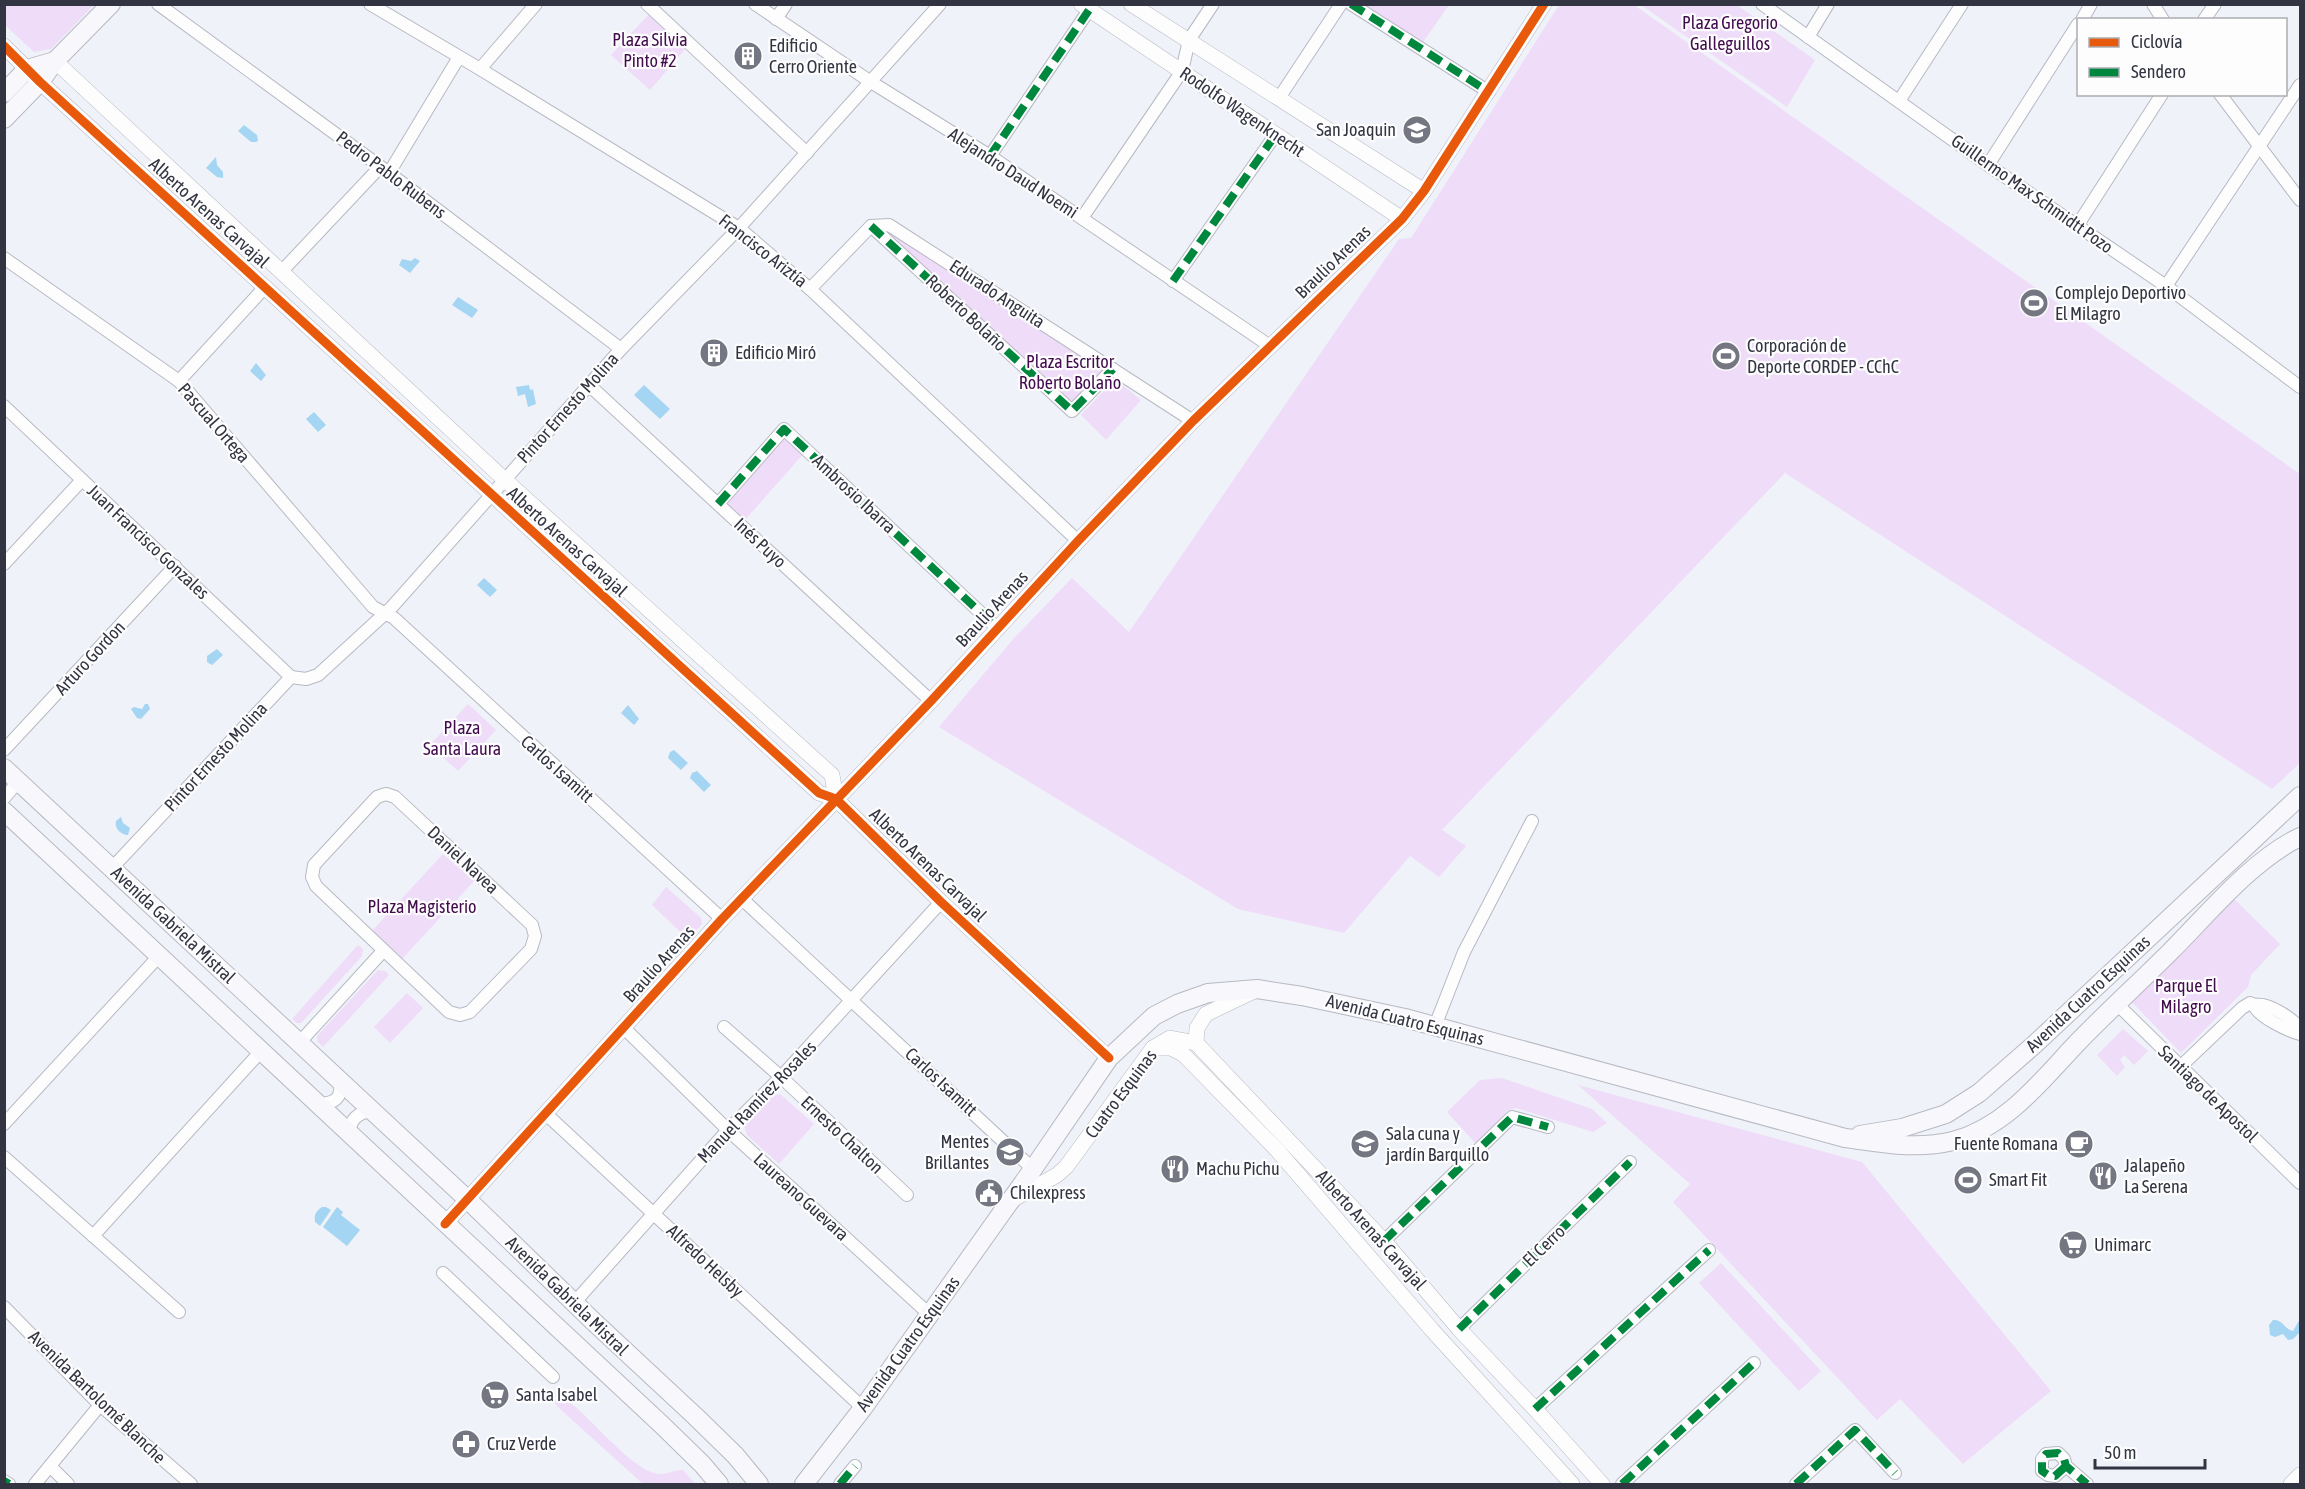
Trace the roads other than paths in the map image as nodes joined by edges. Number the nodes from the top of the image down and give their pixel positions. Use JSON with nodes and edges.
{"nodes":[{"id":1,"x":111,"y":4,"type":"edge"},
{"id":2,"x":158,"y":4,"type":"edge"},
{"id":3,"x":370,"y":4,"type":"edge"},
{"id":4,"x":536,"y":4,"type":"edge"},
{"id":5,"x":647,"y":4,"type":"edge"},
{"id":6,"x":755,"y":4,"type":"edge"},
{"id":7,"x":786,"y":4,"type":"edge"},
{"id":8,"x":940,"y":4,"type":"edge"},
{"id":9,"x":1131,"y":4,"type":"edge"},
{"id":10,"x":1213,"y":4,"type":"edge"},
{"id":11,"x":1341,"y":4,"type":"edge"},
{"id":12,"x":1351,"y":4,"type":"edge"},
{"id":13,"x":1762,"y":4,"type":"edge"},
{"id":14,"x":1828,"y":4,"type":"edge"},
{"id":15,"x":1962,"y":4,"type":"edge"},
{"id":16,"x":2091,"y":4,"type":"edge"},
{"id":17,"x":2153,"y":4,"type":"edge"},
{"id":18,"x":2215,"y":4,"type":"edge"},
{"id":19,"x":1539,"y":6,"type":"edge"},
{"id":20,"x":1085,"y":7,"type":"edge"},
{"id":21,"x":2083,"y":18,"type":"edge"},
{"id":22,"x":2162,"y":18,"type":"edge"},
{"id":23,"x":2205,"y":18,"type":"edge"},
{"id":24,"x":776,"y":19,"type":"junction"},
{"id":25,"x":2077,"y":27,"type":"edge"},
{"id":26,"x":1809,"y":37,"type":"junction"},
{"id":27,"x":1189,"y":40,"type":"junction"},
{"id":28,"x":4,"y":46,"type":"edge"},
{"id":29,"x":459,"y":57,"type":"junction"},
{"id":30,"x":55,"y":61,"type":"junction"},
{"id":31,"x":27,"y":69,"type":"junction"},
{"id":32,"x":480,"y":69,"type":"junction"},
{"id":33,"x":1182,"y":71,"type":"junction"},
{"id":34,"x":40,"y":82,"type":"junction"},
{"id":35,"x":871,"y":82,"type":"junction"},
{"id":36,"x":2301,"y":85,"type":"edge"},
{"id":37,"x":1489,"y":92,"type":"junction"},
{"id":38,"x":4,"y":93,"type":"edge"},
{"id":39,"x":2161,"y":96,"type":"edge"},
{"id":40,"x":2222,"y":96,"type":"edge"},
{"id":41,"x":1279,"y":98,"type":"junction"},
{"id":42,"x":1899,"y":101,"type":"junction"},
{"id":43,"x":4,"y":119,"type":"edge"},
{"id":44,"x":1276,"y":134,"type":"junction"},
{"id":45,"x":2259,"y":145,"type":"junction"},
{"id":46,"x":807,"y":153,"type":"junction"},
{"id":47,"x":990,"y":156,"type":"junction"},
{"id":48,"x":1988,"y":165,"type":"junction"},
{"id":49,"x":384,"y":170,"type":"junction"},
{"id":50,"x":1424,"y":192,"type":"junction"},
{"id":51,"x":2301,"y":200,"type":"edge"},
{"id":52,"x":1082,"y":218,"type":"junction"},
{"id":53,"x":1402,"y":219,"type":"junction"},
{"id":54,"x":871,"y":226,"type":"junction"},
{"id":55,"x":2077,"y":226,"type":"junction"},
{"id":56,"x":738,"y":228,"type":"junction"},
{"id":57,"x":4,"y":258,"type":"edge"},
{"id":58,"x":282,"y":271,"type":"junction"},
{"id":59,"x":1173,"y":281,"type":"junction"},
{"id":60,"x":2166,"y":286,"type":"junction"},
{"id":61,"x":265,"y":287,"type":"junction"},
{"id":62,"x":810,"y":289,"type":"junction"},
{"id":63,"x":1270,"y":346,"type":"junction"},
{"id":64,"x":621,"y":349,"type":"junction"},
{"id":65,"x":1113,"y":369,"type":"junction"},
{"id":66,"x":179,"y":381,"type":"junction"},
{"id":67,"x":590,"y":385,"type":"junction"},
{"id":68,"x":2301,"y":387,"type":"edge"},
{"id":69,"x":5,"y":409,"type":"edge"},
{"id":70,"x":1193,"y":421,"type":"junction"},
{"id":71,"x":82,"y":480,"type":"junction"},
{"id":72,"x":505,"y":480,"type":"junction"},
{"id":73,"x":491,"y":495,"type":"junction"},
{"id":74,"x":718,"y":504,"type":"junction"},
{"id":75,"x":1078,"y":541,"type":"junction"},
{"id":76,"x":4,"y":564,"type":"edge"},
{"id":77,"x":175,"y":566,"type":"junction"},
{"id":78,"x":390,"y":616,"type":"junction"},
{"id":79,"x":997,"y":628,"type":"junction"},
{"id":80,"x":291,"y":677,"type":"junction"},
{"id":81,"x":931,"y":701,"type":"junction"},
{"id":82,"x":4,"y":750,"type":"edge"},
{"id":83,"x":4,"y":768,"type":"edge"},
{"id":84,"x":18,"y":782,"type":"junction"},
{"id":85,"x":4,"y":798,"type":"edge"},
{"id":86,"x":836,"y":799,"type":"junction"},
{"id":87,"x":2299,"y":802,"type":"edge"},
{"id":88,"x":4,"y":811,"type":"edge"},
{"id":89,"x":1532,"y":820,"type":"dead end"},
{"id":90,"x":2301,"y":837,"type":"edge"},
{"id":91,"x":112,"y":868,"type":"junction"},
{"id":92,"x":741,"y":898,"type":"junction"},
{"id":93,"x":941,"y":902,"type":"junction"},
{"id":94,"x":722,"y":919,"type":"junction"},
{"id":95,"x":383,"y":951,"type":"junction"},
{"id":96,"x":159,"y":956,"type":"junction"},
{"id":97,"x":1257,"y":989,"type":"junction"},
{"id":98,"x":853,"y":1000,"type":"junction"},
{"id":99,"x":2117,"y":1004,"type":"junction"},
{"id":100,"x":2254,"y":1005,"type":"junction"},
{"id":101,"x":1435,"y":1026,"type":"junction"},
{"id":102,"x":724,"y":1027,"type":"dead end"},
{"id":103,"x":624,"y":1028,"type":"junction"},
{"id":104,"x":2301,"y":1028,"type":"edge"},
{"id":105,"x":2301,"y":1034,"type":"edge"},
{"id":106,"x":300,"y":1042,"type":"junction"},
{"id":107,"x":1196,"y":1043,"type":"junction"},
{"id":108,"x":1153,"y":1048,"type":"junction"},
{"id":109,"x":262,"y":1050,"type":"junction"},
{"id":110,"x":1109,"y":1058,"type":"junction"},
{"id":111,"x":2180,"y":1067,"type":"junction"},
{"id":112,"x":781,"y":1077,"type":"junction"},
{"id":113,"x":340,"y":1083,"type":"junction"},
{"id":114,"x":320,"y":1104,"type":"junction"},
{"id":115,"x":371,"y":1111,"type":"junction"},
{"id":116,"x":546,"y":1114,"type":"junction"},
{"id":117,"x":4,"y":1124,"type":"edge"},
{"id":118,"x":1548,"y":1127,"type":"dead end"},
{"id":119,"x":728,"y":1130,"type":"junction"},
{"id":120,"x":349,"y":1133,"type":"junction"},
{"id":121,"x":1845,"y":1138,"type":"junction"},
{"id":122,"x":4,"y":1157,"type":"edge"},
{"id":123,"x":1630,"y":1162,"type":"dead end"},
{"id":124,"x":1033,"y":1169,"type":"junction"},
{"id":125,"x":1058,"y":1175,"type":"junction"},
{"id":126,"x":2301,"y":1183,"type":"edge"},
{"id":127,"x":907,"y":1195,"type":"dead end"},
{"id":128,"x":467,"y":1199,"type":"junction"},
{"id":129,"x":1010,"y":1201,"type":"junction"},
{"id":130,"x":654,"y":1214,"type":"junction"},
{"id":131,"x":445,"y":1224,"type":"junction"},
{"id":132,"x":93,"y":1236,"type":"junction"},
{"id":133,"x":1384,"y":1240,"type":"junction"},
{"id":134,"x":1709,"y":1250,"type":"dead end"},
{"id":135,"x":443,"y":1273,"type":"dead end"},
{"id":136,"x":574,"y":1303,"type":"junction"},
{"id":137,"x":4,"y":1307,"type":"edge"},
{"id":138,"x":179,"y":1312,"type":"dead end"},
{"id":139,"x":929,"y":1314,"type":"junction"},
{"id":140,"x":1459,"y":1329,"type":"junction"},
{"id":141,"x":1754,"y":1363,"type":"dead end"},
{"id":142,"x":553,"y":1377,"type":"dead end"},
{"id":143,"x":100,"y":1405,"type":"junction"},
{"id":144,"x":863,"y":1408,"type":"junction"},
{"id":145,"x":1535,"y":1409,"type":"junction"},
{"id":146,"x":50,"y":1466,"type":"junction"},
{"id":147,"x":855,"y":1466,"type":"dead end"},
{"id":148,"x":2066,"y":1466,"type":"dead end"},
{"id":149,"x":1895,"y":1473,"type":"dead end"},
{"id":150,"x":2301,"y":1475,"type":"edge"},
{"id":151,"x":4,"y":1481,"type":"edge"},
{"id":152,"x":9,"y":1485,"type":"edge"},
{"id":153,"x":35,"y":1485,"type":"edge"},
{"id":154,"x":68,"y":1485,"type":"edge"},
{"id":155,"x":191,"y":1485,"type":"edge"},
{"id":156,"x":719,"y":1485,"type":"edge"},
{"id":157,"x":759,"y":1485,"type":"edge"},
{"id":158,"x":804,"y":1485,"type":"edge"},
{"id":159,"x":840,"y":1485,"type":"edge"},
{"id":160,"x":1572,"y":1485,"type":"edge"},
{"id":161,"x":1602,"y":1485,"type":"edge"},
{"id":162,"x":1622,"y":1485,"type":"edge"},
{"id":163,"x":1796,"y":1485,"type":"edge"},
{"id":164,"x":2087,"y":1485,"type":"edge"},
{"id":165,"x":2291,"y":1485,"type":"edge"}],
"edges":[{"from":1,"to":30,"type":"main road"},
{"from":2,"to":49,"type":"street","name":"Pedro Pablo Rubens"},
{"from":3,"to":29,"type":"street","name":"Francisco Ariztía"},
{"from":4,"to":32,"type":"street"},
{"from":5,"to":46,"type":"street"},
{"from":6,"to":24,"type":"street","name":"Alejandro Daud Noemi"},
{"from":7,"to":24,"type":"street"},
{"from":8,"to":35,"type":"street","name":"Pintor Ernesto Molina"},
{"from":9,"to":27,"type":"street","name":"Rodolfo Wagenknecht"},
{"from":10,"to":27,"type":"street"},
{"from":11,"to":41,"type":"street"},
{"from":12,"to":37,"type":"street"},
{"from":13,"to":26,"type":"street","name":"Guillermo Max Schmidtt Pozo"},
{"from":14,"to":26,"type":"street"},
{"from":15,"to":42,"type":"street"},
{"from":16,"to":21,"type":"street"},
{"from":17,"to":22,"type":"street"},
{"from":18,"to":23,"type":"street"},
{"from":19,"to":37,"type":"street","name":"Braulio Arenas"},
{"from":20,"to":33,"type":"street","name":"Rodolfo Wagenknecht"},
{"from":20,"to":47,"type":"street"},
{"from":24,"to":35,"type":"street","name":"Alejandro Daud Noemi"},
{"from":25,"to":48,"type":"street"},
{"from":26,"to":42,"type":"street","name":"Guillermo Max Schmidtt Pozo"},
{"from":27,"to":33,"type":"street"},
{"from":27,"to":41,"type":"street","name":"Rodolfo Wagenknecht"},
{"from":28,"to":31,"type":"street","name":"Alberto Arenas Carvajal"},
{"from":29,"to":32,"type":"street","name":"Francisco Ariztía"},
{"from":29,"to":49,"type":"street"},
{"from":30,"to":31,"type":"main road"},
{"from":30,"to":34,"type":"main road"},
{"from":30,"to":58,"type":"street","name":"Alberto Arenas Carvajal"},
{"from":31,"to":34,"type":"street","name":"Alberto Arenas Carvajal"},
{"from":31,"to":38,"type":"main road"},
{"from":32,"to":56,"type":"street","name":"Francisco Ariztía"},
{"from":33,"to":44,"type":"street","name":"Rodolfo Wagenknecht"},
{"from":33,"to":52,"type":"street"},
{"from":34,"to":43,"type":"main road"},
{"from":34,"to":61,"type":"street","name":"Alberto Arenas Carvajal"},
{"from":35,"to":46,"type":"street","name":"Pintor Ernesto Molina"},
{"from":35,"to":47,"type":"street","name":"Alejandro Daud Noemi"},
{"from":36,"to":45,"type":"street"},
{"from":37,"to":50,"type":"street","name":"Braulio Arenas"},
{"from":39,"to":55,"type":"street"},
{"from":40,"to":45,"type":"street"},
{"from":41,"to":50,"type":"street","name":"Rodolfo Wagenknecht"},
{"from":42,"to":48,"type":"street","name":"Guillermo Max Schmidtt Pozo"},
{"from":44,"to":53,"type":"street","name":"Rodolfo Wagenknecht"},
{"from":44,"to":59,"type":"street"},
{"from":45,"to":51,"type":"street"},
{"from":45,"to":60,"type":"street"},
{"from":46,"to":56,"type":"street","name":"Pintor Ernesto Molina"},
{"from":47,"to":52,"type":"street","name":"Alejandro Daud Noemi"},
{"from":48,"to":55,"type":"street","name":"Guillermo Max Schmidtt Pozo"},
{"from":49,"to":58,"type":"street"},
{"from":49,"to":64,"type":"street","name":"Pedro Pablo Rubens"},
{"from":50,"to":53,"type":"street","name":"Braulio Arenas"},
{"from":52,"to":59,"type":"street","name":"Alejandro Daud Noemi"},
{"from":53,"to":63,"type":"street","name":"Braulio Arenas"},
{"from":54,"to":62,"type":"street"},
{"from":54,"to":65,"type":"street","name":"Edurado Anguita"},
{"from":54,"to":65,"type":"street","name":"Roberto Bolaño"},
{"from":55,"to":60,"type":"street","name":"Guillermo Max Schmidtt Pozo"},
{"from":56,"to":62,"type":"street","name":"Francisco Ariztía"},
{"from":56,"to":64,"type":"street","name":"Pintor Ernesto Molina"},
{"from":57,"to":66,"type":"street","name":"Pascual Ortega"},
{"from":58,"to":72,"type":"street","name":"Alberto Arenas Carvajal"},
{"from":59,"to":63,"type":"street","name":"Alejandro Daud Noemi"},
{"from":60,"to":68,"type":"street","name":"Guillermo Max Schmidtt Pozo"},
{"from":61,"to":66,"type":"street"},
{"from":61,"to":73,"type":"street","name":"Alberto Arenas Carvajal"},
{"from":62,"to":75,"type":"street","name":"Francisco Ariztía"},
{"from":63,"to":70,"type":"street","name":"Braulio Arenas"},
{"from":64,"to":67,"type":"street","name":"Pintor Ernesto Molina"},
{"from":65,"to":70,"type":"street","name":"Edurado Anguita"},
{"from":66,"to":78,"type":"street","name":"Pascual Ortega"},
{"from":67,"to":72,"type":"street","name":"Pintor Ernesto Molina"},
{"from":67,"to":74,"type":"street","name":"Inés Puyo"},
{"from":69,"to":71,"type":"street","name":"Juan Francisco Gonzales"},
{"from":70,"to":75,"type":"street","name":"Braulio Arenas"},
{"from":71,"to":76,"type":"street"},
{"from":71,"to":77,"type":"street","name":"Juan Francisco Gonzales"},
{"from":72,"to":73,"type":"street","name":"Pintor Ernesto Molina"},
{"from":72,"to":86,"type":"street","name":"Alberto Arenas Carvajal"},
{"from":73,"to":78,"type":"street","name":"Pintor Ernesto Molina"},
{"from":73,"to":86,"type":"street","name":"Alberto Arenas Carvajal"},
{"from":74,"to":79,"type":"street","name":"Ambrosio Ibarra"},
{"from":74,"to":81,"type":"street","name":"Inés Puyo"},
{"from":75,"to":79,"type":"street","name":"Braulio Arenas"},
{"from":77,"to":80,"type":"street","name":"Juan Francisco Gonzales"},
{"from":77,"to":82,"type":"street","name":"Arturo Gordon"},
{"from":78,"to":80,"type":"street","name":"Pintor Ernesto Molina"},
{"from":78,"to":94,"type":"street","name":"Carlos Isamitt"},
{"from":79,"to":81,"type":"street","name":"Braulio Arenas"},
{"from":80,"to":91,"type":"street","name":"Pintor Ernesto Molina"},
{"from":81,"to":86,"type":"street","name":"Braulio Arenas"},
{"from":83,"to":84,"type":"main road","name":"Avenida Gabriela Mistral"},
{"from":84,"to":85,"type":"street"},
{"from":84,"to":91,"type":"main road","name":"Avenida Gabriela Mistral"},
{"from":86,"to":92,"type":"street","name":"Braulio Arenas"},
{"from":86,"to":93,"type":"street","name":"Alberto Arenas Carvajal"},
{"from":87,"to":121,"type":"main road","name":"Avenida Cuatro Esquinas"},
{"from":88,"to":96,"type":"main road","name":"Avenida Gabriela Mistral"},
{"from":89,"to":101,"type":"street"},
{"from":90,"to":99,"type":"main road","name":"Avenida Cuatro Esquinas"},
{"from":91,"to":106,"type":"main road","name":"Avenida Gabriela Mistral"},
{"from":92,"to":94,"type":"street","name":"Braulio Arenas"},
{"from":92,"to":98,"type":"street","name":"Carlos Isamitt"},
{"from":93,"to":98,"type":"street","name":"Manuel Ramírez Rosales"},
{"from":93,"to":110,"type":"street","name":"Alberto Arenas Carvajal"},
{"from":94,"to":103,"type":"street","name":"Braulio Arenas"},
{"from":95,"to":95,"type":"street","name":"Daniel Navea"},
{"from":95,"to":106,"type":"street"},
{"from":96,"to":109,"type":"main road","name":"Avenida Gabriela Mistral"},
{"from":96,"to":117,"type":"street"},
{"from":97,"to":101,"type":"main road","name":"Avenida Cuatro Esquinas"},
{"from":97,"to":107,"type":"street"},
{"from":97,"to":110,"type":"main road","name":"Avenida Cuatro Esquinas"},
{"from":98,"to":112,"type":"street","name":"Manuel Ramírez Rosales"},
{"from":98,"to":124,"type":"street","name":"Carlos Isamitt"},
{"from":99,"to":111,"type":"street","name":"Santiago de Apostol"},
{"from":99,"to":121,"type":"main road","name":"Avenida Cuatro Esquinas"},
{"from":100,"to":104,"type":"street"},
{"from":100,"to":105,"type":"street"},
{"from":100,"to":111,"type":"street"},
{"from":101,"to":121,"type":"main road","name":"Avenida Cuatro Esquinas"},
{"from":102,"to":112,"type":"street","name":"Ernesto Chalton"},
{"from":103,"to":116,"type":"street","name":"Braulio Arenas"},
{"from":103,"to":119,"type":"street","name":"Laureano Guevara"},
{"from":106,"to":113,"type":"main road","name":"Avenida Gabriela Mistral"},
{"from":107,"to":108,"type":"street","name":"Cuatro Esquinas"},
{"from":107,"to":133,"type":"street","name":"Alberto Arenas Carvajal"},
{"from":108,"to":125,"type":"street","name":"Cuatro Esquinas"},
{"from":108,"to":160,"type":"street","name":"Alberto Arenas Carvajal"},
{"from":109,"to":114,"type":"main road","name":"Avenida Gabriela Mistral"},
{"from":109,"to":132,"type":"street"},
{"from":110,"to":124,"type":"main road","name":"Avenida Cuatro Esquinas"},
{"from":111,"to":126,"type":"street","name":"Santiago de Apostol"},
{"from":112,"to":119,"type":"street","name":"Manuel Ramírez Rosales"},
{"from":112,"to":127,"type":"street","name":"Ernesto Chalton"},
{"from":113,"to":114,"type":"street"},
{"from":113,"to":115,"type":"main road","name":"Avenida Gabriela Mistral"},
{"from":114,"to":120,"type":"main road","name":"Avenida Gabriela Mistral"},
{"from":115,"to":120,"type":"street"},
{"from":115,"to":128,"type":"main road","name":"Avenida Gabriela Mistral"},
{"from":116,"to":128,"type":"street","name":"Braulio Arenas"},
{"from":116,"to":130,"type":"street","name":"Alfredo Helsby"},
{"from":118,"to":133,"type":"street"},
{"from":119,"to":130,"type":"street","name":"Manuel Ramírez Rosales"},
{"from":119,"to":139,"type":"street","name":"Laureano Guevara"},
{"from":120,"to":131,"type":"main road","name":"Avenida Gabriela Mistral"},
{"from":122,"to":132,"type":"street"},
{"from":123,"to":140,"type":"street","name":"El Cerro"},
{"from":124,"to":125,"type":"street"},
{"from":124,"to":129,"type":"main road"},
{"from":125,"to":129,"type":"street","name":"Cuatro Esquinas"},
{"from":128,"to":131,"type":"street","name":"Braulio Arenas"},
{"from":128,"to":136,"type":"main road","name":"Avenida Gabriela Mistral"},
{"from":129,"to":139,"type":"main road","name":"Avenida Cuatro Esquinas"},
{"from":130,"to":136,"type":"street","name":"Manuel Ramírez Rosales"},
{"from":130,"to":144,"type":"street","name":"Alfredo Helsby"},
{"from":131,"to":156,"type":"main road","name":"Avenida Gabriela Mistral"},
{"from":132,"to":138,"type":"street"},
{"from":133,"to":140,"type":"street","name":"Alberto Arenas Carvajal"},
{"from":134,"to":145,"type":"street"},
{"from":135,"to":142,"type":"street"},
{"from":136,"to":157,"type":"main road","name":"Avenida Gabriela Mistral"},
{"from":137,"to":143,"type":"street","name":"Avenida Bartolomé Blanche"},
{"from":139,"to":144,"type":"main road","name":"Avenida Cuatro Esquinas"},
{"from":140,"to":145,"type":"street","name":"Alberto Arenas Carvajal"},
{"from":141,"to":162,"type":"street"},
{"from":143,"to":146,"type":"street"},
{"from":143,"to":155,"type":"street","name":"Avenida Bartolomé Blanche"},
{"from":144,"to":158,"type":"main road","name":"Avenida Cuatro Esquinas"},
{"from":145,"to":161,"type":"street","name":"Alberto Arenas Carvajal"},
{"from":146,"to":153,"type":"street"},
{"from":146,"to":154,"type":"street"},
{"from":147,"to":159,"type":"street"},
{"from":148,"to":164,"type":"street"},
{"from":149,"to":163,"type":"street"},
{"from":150,"to":165,"type":"street"},
{"from":151,"to":152,"type":"street"}]}
